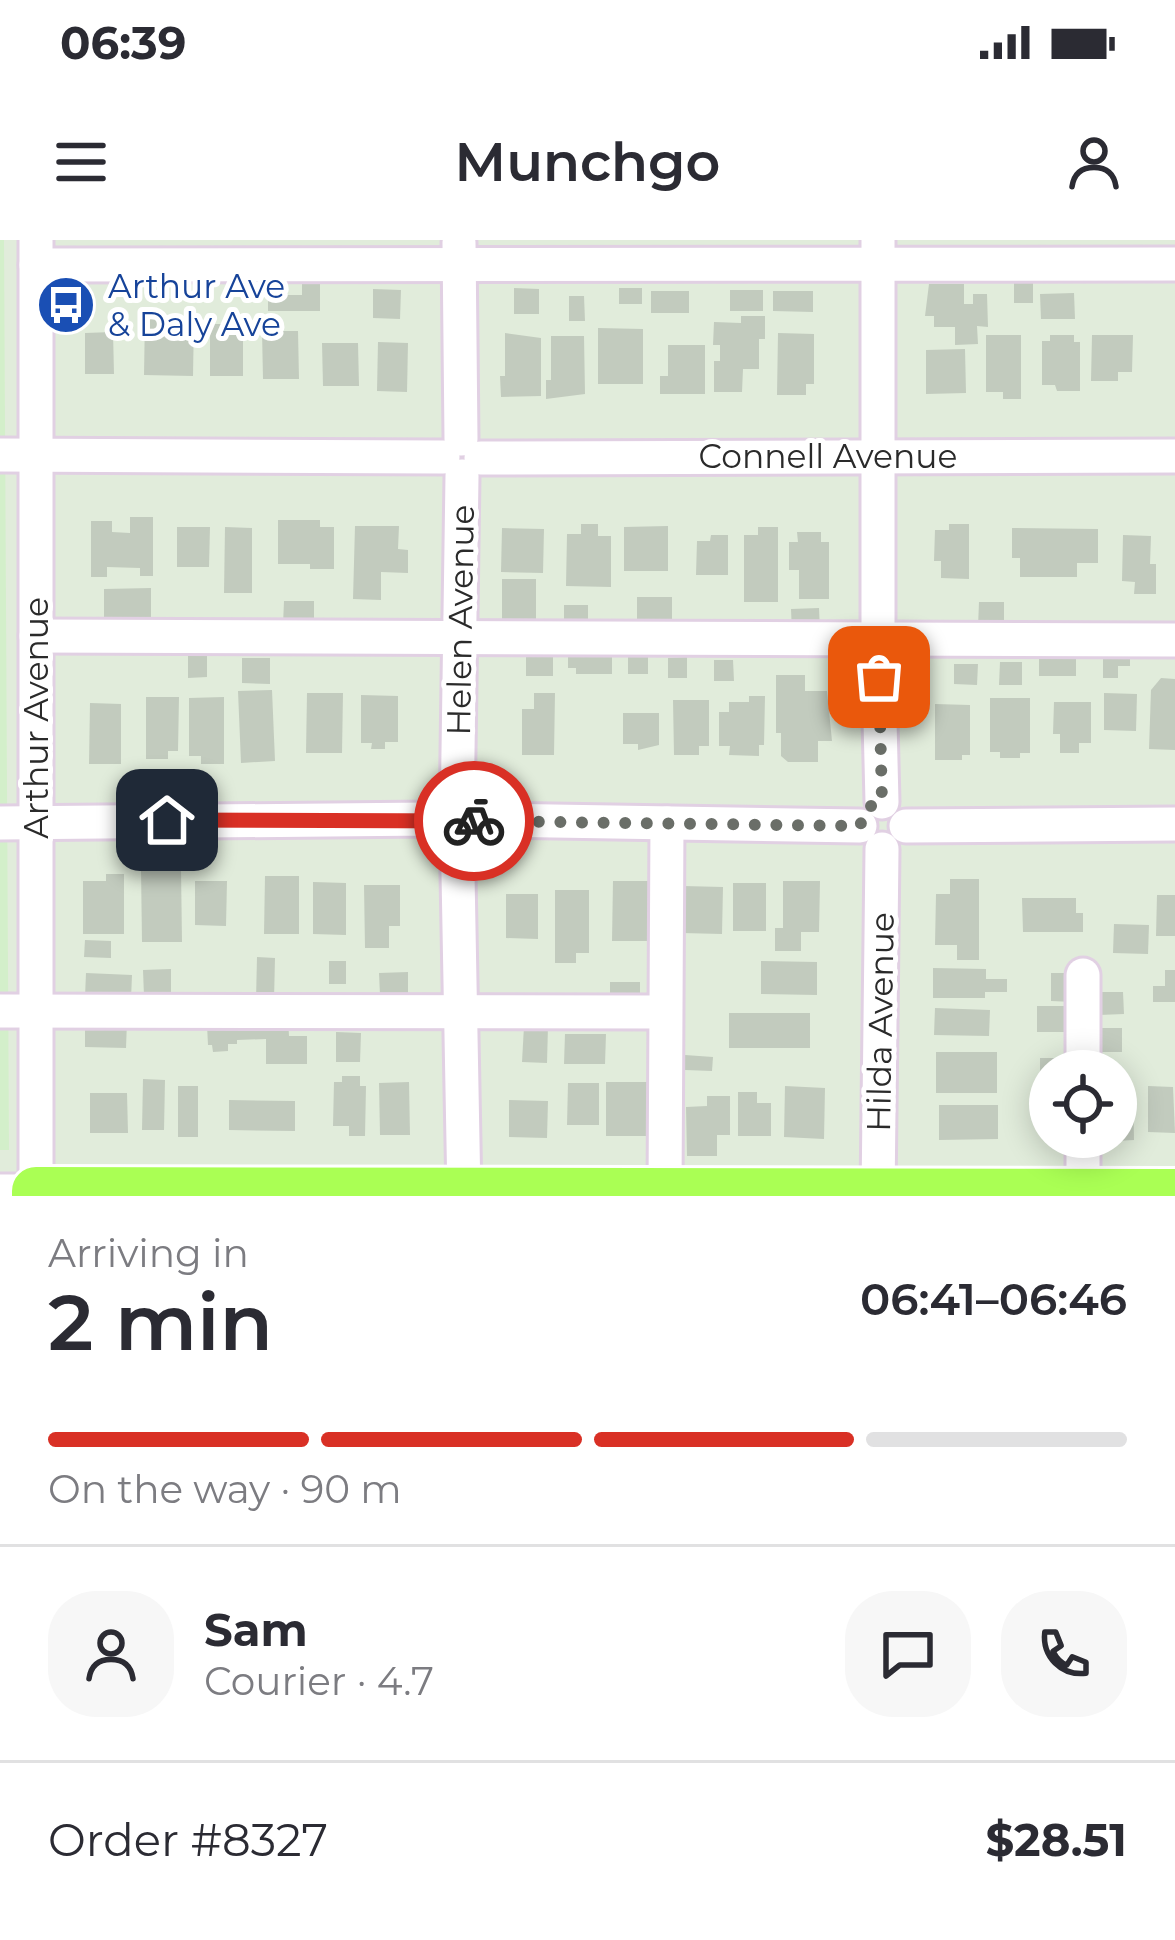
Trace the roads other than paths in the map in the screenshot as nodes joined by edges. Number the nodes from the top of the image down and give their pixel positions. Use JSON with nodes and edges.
{"nodes":[{"id":1,"x":459,"y":251,"type":"edge"},
{"id":2,"x":36,"y":252,"type":"edge"},
{"id":3,"x":878,"y":252,"type":"edge"},
{"id":4,"x":1175,"y":264,"type":"edge"},
{"id":5,"x":0,"y":455,"type":"edge"},
{"id":6,"x":36,"y":455,"type":"junction"},
{"id":7,"x":878,"y":455,"type":"junction"},
{"id":8,"x":1175,"y":456,"type":"edge"},
{"id":9,"x":462,"y":458,"type":"junction"},
{"id":10,"x":36,"y":636,"type":"junction"},
{"id":11,"x":459,"y":638,"type":"junction"},
{"id":12,"x":878,"y":640,"type":"junction"},
{"id":13,"x":1175,"y":640,"type":"edge"},
{"id":14,"x":36,"y":820,"type":"junction"},
{"id":15,"x":457,"y":821,"type":"junction"},
{"id":16,"x":0,"y":823,"type":"edge"},
{"id":17,"x":667,"y":823,"type":"junction"},
{"id":18,"x":1175,"y":824,"type":"edge"},
{"id":19,"x":883,"y":826,"type":"junction"},
{"id":20,"x":1083,"y":975,"type":"dead end"},
{"id":21,"x":460,"y":1010,"type":"junction"},
{"id":22,"x":0,"y":1011,"type":"edge"},
{"id":23,"x":36,"y":1011,"type":"junction"},
{"id":24,"x":665,"y":1012,"type":"junction"},
{"id":25,"x":1083,"y":1050,"type":"edge"},
{"id":26,"x":1083,"y":1158,"type":"edge"},
{"id":27,"x":665,"y":1192,"type":"junction"},
{"id":28,"x":24,"y":1193,"type":"edge"},
{"id":29,"x":1083,"y":1193,"type":"edge"},
{"id":30,"x":1175,"y":1193,"type":"edge"},
{"id":31,"x":464,"y":1194,"type":"edge"},
{"id":32,"x":878,"y":1194,"type":"edge"}],
"edges":[{"from":1,"to":2,"type":"street"},
{"from":1,"to":3,"type":"street"},
{"from":1,"to":9,"type":"street","name":"Helen Avenue"},
{"from":2,"to":6,"type":"street","name":"Arthur Avenue"},
{"from":3,"to":4,"type":"street"},
{"from":3,"to":7,"type":"street","name":"Hilda Avenue"},
{"from":5,"to":6,"type":"street","name":"Connell Avenue"},
{"from":6,"to":9,"type":"street","name":"Connell Avenue"},
{"from":6,"to":10,"type":"street","name":"Arthur Avenue"},
{"from":7,"to":8,"type":"street","name":"Connell Avenue"},
{"from":7,"to":9,"type":"street","name":"Connell Avenue"},
{"from":7,"to":12,"type":"street","name":"Hilda Avenue"},
{"from":9,"to":11,"type":"street","name":"Helen Avenue"},
{"from":10,"to":11,"type":"street"},
{"from":10,"to":14,"type":"street","name":"Arthur Avenue"},
{"from":11,"to":12,"type":"street"},
{"from":11,"to":15,"type":"street","name":"Helen Avenue"},
{"from":12,"to":13,"type":"street"},
{"from":12,"to":19,"type":"street","name":"Hilda Avenue"},
{"from":14,"to":15,"type":"street"},
{"from":14,"to":16,"type":"street"},
{"from":14,"to":23,"type":"street","name":"Arthur Avenue"},
{"from":15,"to":17,"type":"street"},
{"from":15,"to":21,"type":"street","name":"Helen Avenue"},
{"from":17,"to":19,"type":"street"},
{"from":17,"to":24,"type":"street"},
{"from":18,"to":19,"type":"street"},
{"from":19,"to":32,"type":"street","name":"Hilda Avenue"},
{"from":20,"to":25,"type":"street"},
{"from":21,"to":23,"type":"street"},
{"from":21,"to":24,"type":"street"},
{"from":21,"to":31,"type":"street","name":"Helen Avenue"},
{"from":22,"to":23,"type":"street"},
{"from":23,"to":28,"type":"street","name":"Arthur Avenue"},
{"from":24,"to":27,"type":"street"},
{"from":26,"to":29,"type":"street"},
{"from":27,"to":31,"type":"highway"},
{"from":27,"to":32,"type":"highway"},
{"from":28,"to":31,"type":"highway"},
{"from":29,"to":30,"type":"highway"},
{"from":29,"to":32,"type":"highway"}]}
